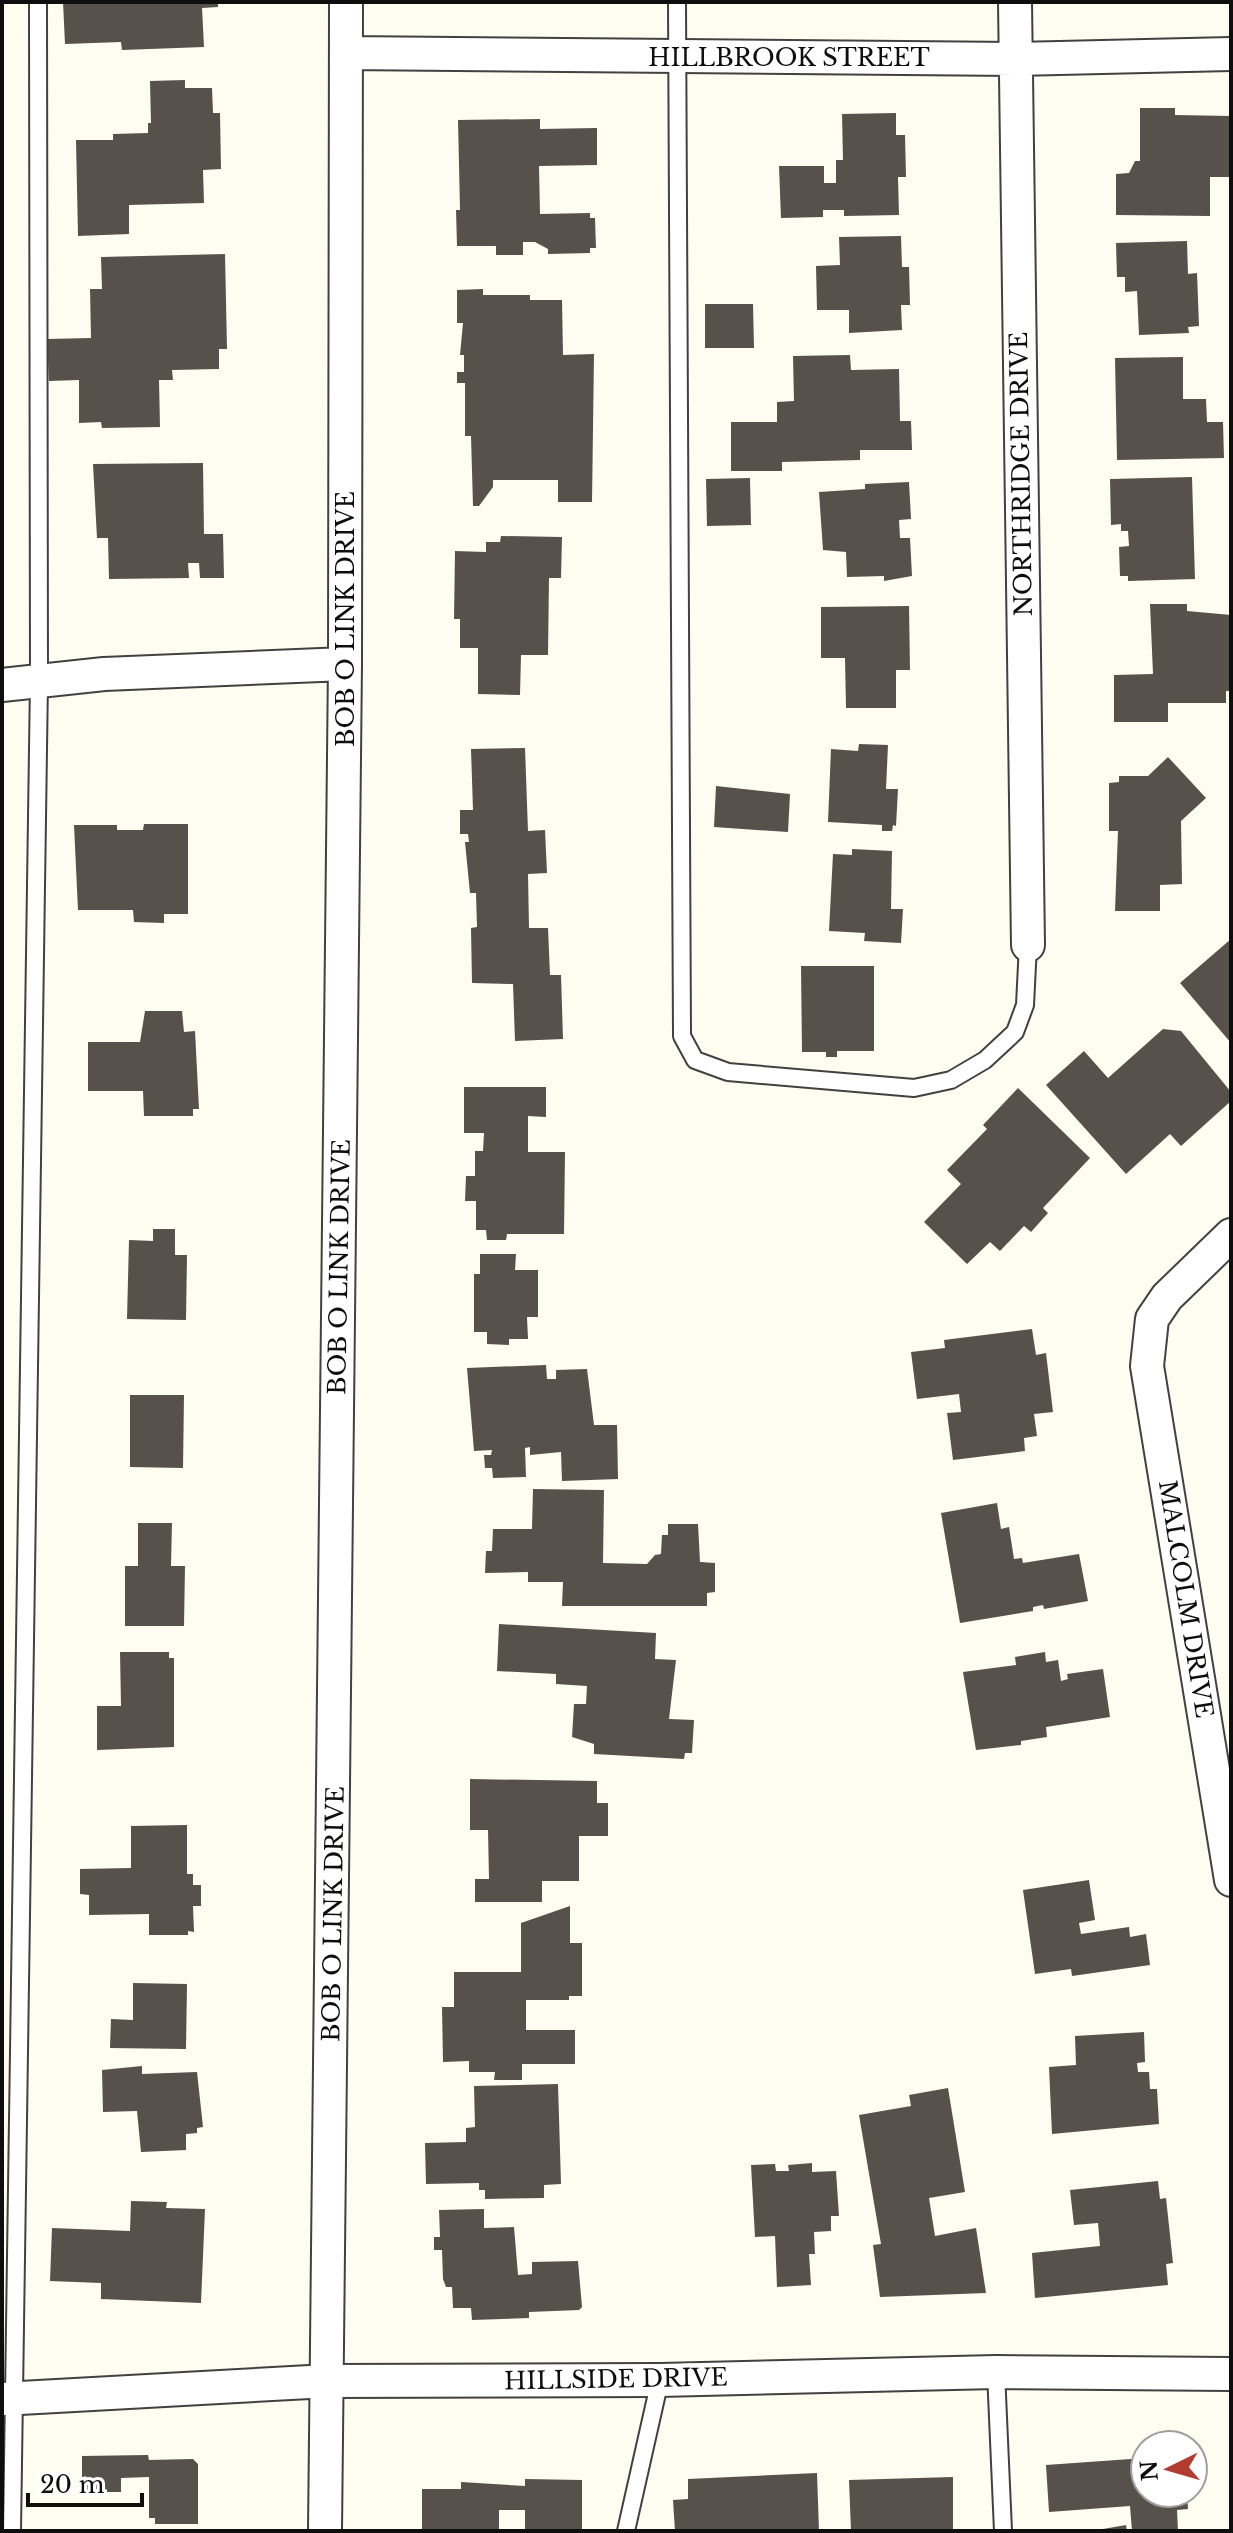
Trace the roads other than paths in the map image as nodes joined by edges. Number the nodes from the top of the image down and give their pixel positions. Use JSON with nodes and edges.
{"nodes":[{"id":1,"x":38,"y":2,"type":"edge"},
{"id":2,"x":346,"y":2,"type":"edge"},
{"id":3,"x":677,"y":2,"type":"edge"},
{"id":4,"x":1015,"y":2,"type":"edge"},
{"id":5,"x":347,"y":53,"type":"junction"},
{"id":6,"x":1231,"y":54,"type":"edge"},
{"id":7,"x":677,"y":56,"type":"junction"},
{"id":8,"x":1016,"y":59,"type":"junction"},
{"id":9,"x":345,"y":664,"type":"junction"},
{"id":10,"x":39,"y":681,"type":"junction"},
{"id":11,"x":2,"y":685,"type":"edge"},
{"id":12,"x":1028,"y":945,"type":"joint"},
{"id":13,"x":1231,"y":1235,"type":"edge"},
{"id":14,"x":1231,"y":1880,"type":"edge"},
{"id":15,"x":996,"y":2372,"type":"junction"},
{"id":16,"x":1231,"y":2374,"type":"edge"},
{"id":17,"x":660,"y":2380,"type":"junction"},
{"id":18,"x":328,"y":2381,"type":"junction"},
{"id":19,"x":9,"y":2398,"type":"edge"},
{"id":20,"x":12,"y":2531,"type":"edge"},
{"id":21,"x":325,"y":2531,"type":"edge"},
{"id":22,"x":626,"y":2531,"type":"edge"},
{"id":23,"x":1003,"y":2531,"type":"edge"}],
"edges":[{"from":1,"to":10,"type":"lane"},
{"from":2,"to":5,"type":"street","name":"BOB O LINK DRIVE"},
{"from":3,"to":7,"type":"lane"},
{"from":4,"to":8,"type":"street","name":"NORTHRIDGE DRIVE"},
{"from":5,"to":7,"type":"street","name":"HILLBROOK STREET"},
{"from":5,"to":9,"type":"street","name":"BOB O LINK DRIVE"},
{"from":6,"to":8,"type":"street","name":"HILLBROOK STREET"},
{"from":7,"to":8,"type":"street","name":"HILLBROOK STREET"},
{"from":7,"to":12,"type":"lane"},
{"from":8,"to":12,"type":"street","name":"NORTHRIDGE DRIVE"},
{"from":9,"to":10,"type":"street"},
{"from":9,"to":18,"type":"street","name":"BOB O LINK DRIVE"},
{"from":10,"to":11,"type":"street"},
{"from":10,"to":19,"type":"lane"},
{"from":13,"to":14,"type":"street","name":"MALCOLM DRIVE"},
{"from":15,"to":16,"type":"street","name":"HILLSIDE DRIVE"},
{"from":15,"to":17,"type":"street","name":"HILLSIDE DRIVE"},
{"from":15,"to":23,"type":"lane"},
{"from":17,"to":18,"type":"street","name":"HILLSIDE DRIVE"},
{"from":17,"to":22,"type":"lane"},
{"from":18,"to":19,"type":"street","name":"HILLSIDE DRIVE"},
{"from":18,"to":21,"type":"street","name":"BOB O LINK DRIVE"},
{"from":19,"to":20,"type":"lane"}]}
